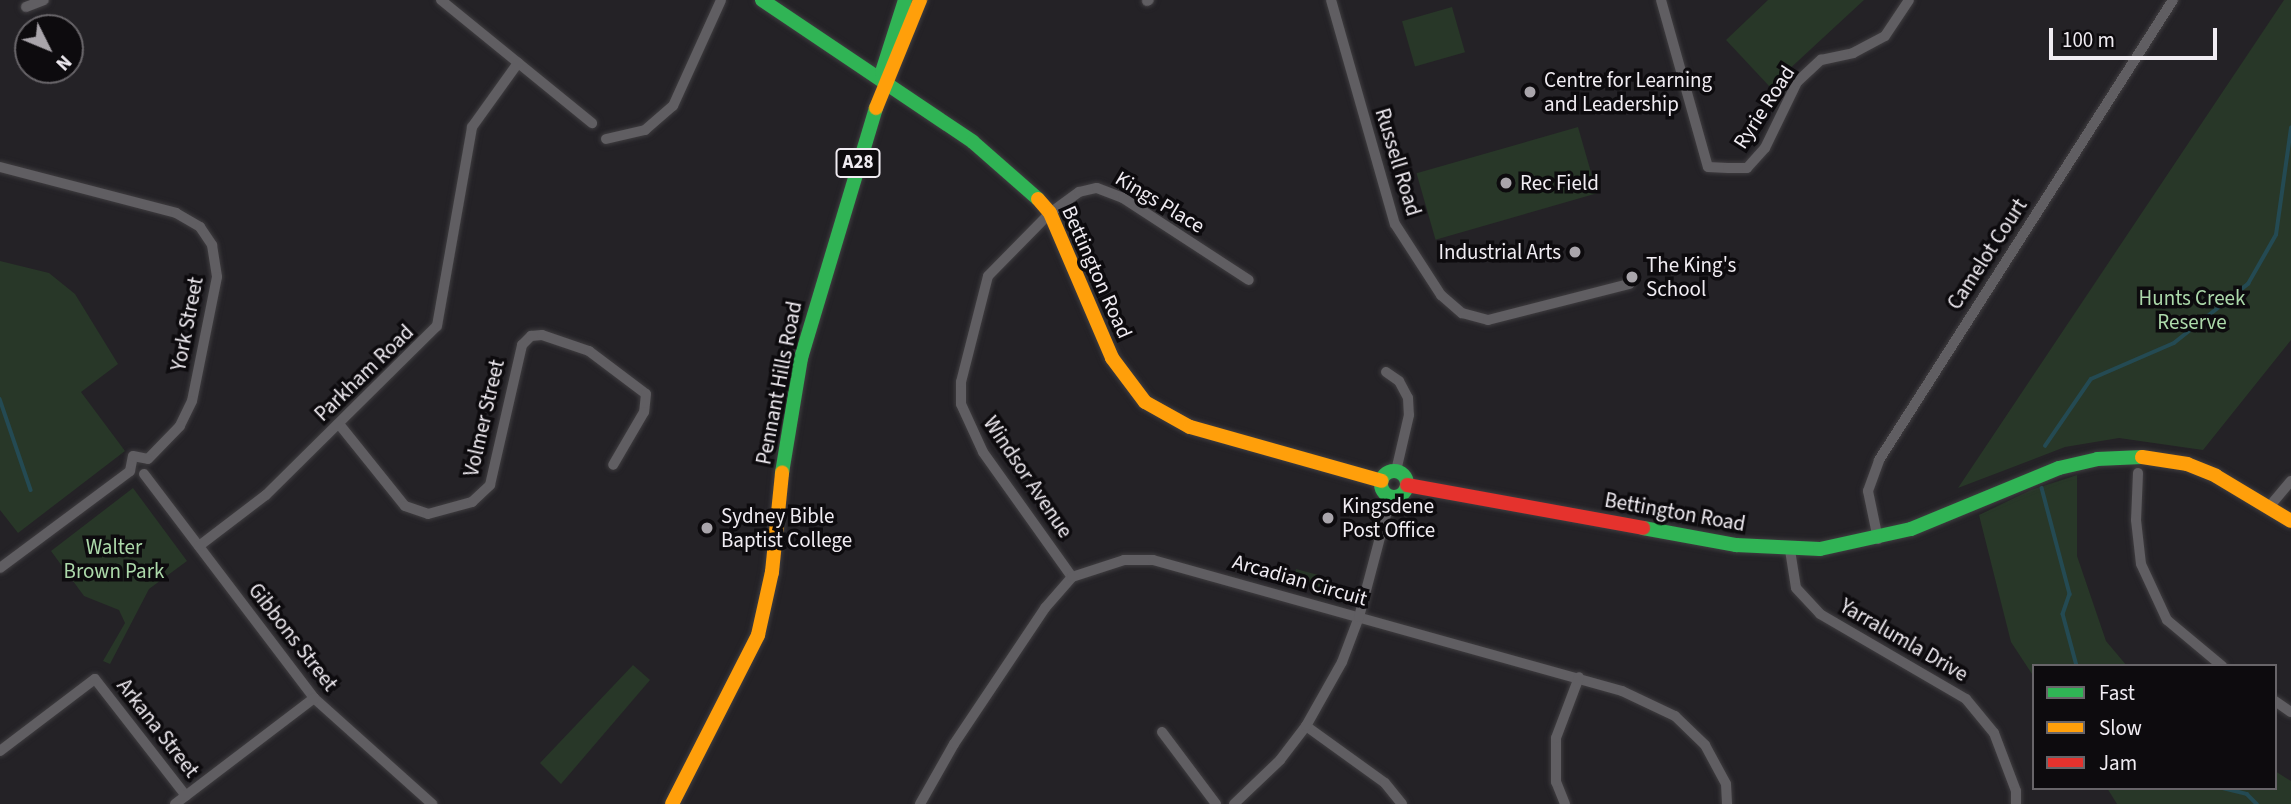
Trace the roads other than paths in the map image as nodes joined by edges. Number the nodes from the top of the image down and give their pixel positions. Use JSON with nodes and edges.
{"nodes":[{"id":1,"x":44,"y":0,"type":"edge"},
{"id":2,"x":441,"y":0,"type":"edge"},
{"id":3,"x":721,"y":0,"type":"edge"},
{"id":4,"x":762,"y":0,"type":"edge"},
{"id":5,"x":905,"y":0,"type":"edge"},
{"id":6,"x":920,"y":0,"type":"edge"},
{"id":7,"x":1331,"y":0,"type":"edge"},
{"id":8,"x":1661,"y":0,"type":"edge"},
{"id":9,"x":1909,"y":0,"type":"edge"},
{"id":10,"x":2173,"y":0,"type":"edge"},
{"id":11,"x":26,"y":7,"type":"dead end"},
{"id":12,"x":518,"y":64,"type":"junction"},
{"id":13,"x":883,"y":83,"type":"junction"},
{"id":14,"x":592,"y":123,"type":"dead end"},
{"id":15,"x":606,"y":139,"type":"dead end"},
{"id":16,"x":0,"y":167,"type":"edge"},
{"id":17,"x":1050,"y":214,"type":"junction"},
{"id":18,"x":1249,"y":280,"type":"dead end"},
{"id":19,"x":1629,"y":284,"type":"dead end"},
{"id":20,"x":1386,"y":372,"type":"dead end"},
{"id":21,"x":339,"y":424,"type":"junction"},
{"id":22,"x":148,"y":459,"type":"junction"},
{"id":23,"x":613,"y":465,"type":"dead end"},
{"id":24,"x":130,"y":471,"type":"junction"},
{"id":25,"x":1396,"y":471,"type":"junction"},
{"id":26,"x":2138,"y":473,"type":"dead end"},
{"id":27,"x":144,"y":474,"type":"junction"},
{"id":28,"x":1382,"y":481,"type":"junction"},
{"id":29,"x":2291,"y":481,"type":"edge"},
{"id":30,"x":1407,"y":485,"type":"junction"},
{"id":31,"x":1391,"y":496,"type":"junction"},
{"id":32,"x":2269,"y":507,"type":"junction"},
{"id":33,"x":2291,"y":521,"type":"edge"},
{"id":34,"x":1878,"y":539,"type":"junction"},
{"id":35,"x":199,"y":547,"type":"junction"},
{"id":36,"x":1790,"y":550,"type":"junction"},
{"id":37,"x":0,"y":568,"type":"edge"},
{"id":38,"x":1072,"y":577,"type":"junction"},
{"id":39,"x":1359,"y":617,"type":"junction"},
{"id":40,"x":2220,"y":664,"type":"edge"},
{"id":41,"x":1579,"y":677,"type":"junction"},
{"id":42,"x":314,"y":698,"type":"junction"},
{"id":43,"x":1306,"y":726,"type":"junction"},
{"id":44,"x":1162,"y":732,"type":"dead end"},
{"id":45,"x":0,"y":751,"type":"edge"},
{"id":46,"x":186,"y":796,"type":"junction"},
{"id":47,"x":175,"y":804,"type":"edge"},
{"id":48,"x":432,"y":804,"type":"edge"},
{"id":49,"x":673,"y":804,"type":"edge"},
{"id":50,"x":920,"y":804,"type":"edge"},
{"id":51,"x":1216,"y":804,"type":"edge"},
{"id":52,"x":1234,"y":804,"type":"edge"},
{"id":53,"x":1402,"y":804,"type":"edge"},
{"id":54,"x":1565,"y":804,"type":"edge"},
{"id":55,"x":1727,"y":804,"type":"edge"},
{"id":56,"x":2016,"y":804,"type":"edge"}],
"edges":[{"from":1,"to":11,"type":"street"},
{"from":2,"to":12,"type":"street"},
{"from":3,"to":15,"type":"street"},
{"from":4,"to":13,"type":"main road","name":"Bettington Road"},
{"from":5,"to":13,"type":"main road","name":"Pennant Hills Road","number":"A28"},
{"from":6,"to":13,"type":"main road","name":"Pennant Hills Road","number":"A28"},
{"from":7,"to":19,"type":"street","name":"Russell Road"},
{"from":8,"to":9,"type":"street","name":"Ryrie Road"},
{"from":10,"to":34,"type":"street","name":"Camelot Court"},
{"from":12,"to":14,"type":"street"},
{"from":12,"to":21,"type":"street","name":"Parkham Road"},
{"from":13,"to":17,"type":"main road","name":"Bettington Road"},
{"from":13,"to":49,"type":"main road","name":"Pennant Hills Road","number":"A28"},
{"from":16,"to":22,"type":"street","name":"York Street"},
{"from":17,"to":18,"type":"street","name":"Kings Place"},
{"from":17,"to":28,"type":"main road","name":"Bettington Road"},
{"from":17,"to":38,"type":"street","name":"Windsor Avenue"},
{"from":20,"to":25,"type":"street"},
{"from":21,"to":23,"type":"street","name":"Volmer Street"},
{"from":21,"to":35,"type":"street","name":"Parkham Road"},
{"from":22,"to":24,"type":"street","name":"York Street"},
{"from":22,"to":27,"type":"street"},
{"from":24,"to":27,"type":"street"},
{"from":24,"to":37,"type":"street"},
{"from":25,"to":28,"type":"main road"},
{"from":25,"to":30,"type":"main road"},
{"from":26,"to":40,"type":"street"},
{"from":27,"to":35,"type":"street","name":"Gibbons Street"},
{"from":28,"to":31,"type":"main road"},
{"from":29,"to":32,"type":"street"},
{"from":30,"to":31,"type":"main road"},
{"from":30,"to":36,"type":"main road","name":"Bettington Road"},
{"from":31,"to":39,"type":"street"},
{"from":32,"to":33,"type":"main road","name":"Bettington Road"},
{"from":32,"to":34,"type":"main road","name":"Bettington Road"},
{"from":34,"to":36,"type":"main road","name":"Bettington Road"},
{"from":35,"to":42,"type":"street","name":"Gibbons Street"},
{"from":36,"to":56,"type":"street","name":"Yarralumla Drive"},
{"from":38,"to":39,"type":"street","name":"Arcadian Circuit"},
{"from":38,"to":50,"type":"street"},
{"from":39,"to":41,"type":"street","name":"Arcadian Circuit"},
{"from":39,"to":43,"type":"street"},
{"from":41,"to":54,"type":"street"},
{"from":41,"to":55,"type":"street","name":"Arcadian Circuit"},
{"from":42,"to":46,"type":"street"},
{"from":42,"to":48,"type":"street","name":"Gibbons Street"},
{"from":43,"to":52,"type":"street"},
{"from":43,"to":53,"type":"street"},
{"from":44,"to":51,"type":"street"},
{"from":45,"to":46,"type":"street","name":"Arkana Street"},
{"from":46,"to":47,"type":"street"}]}
